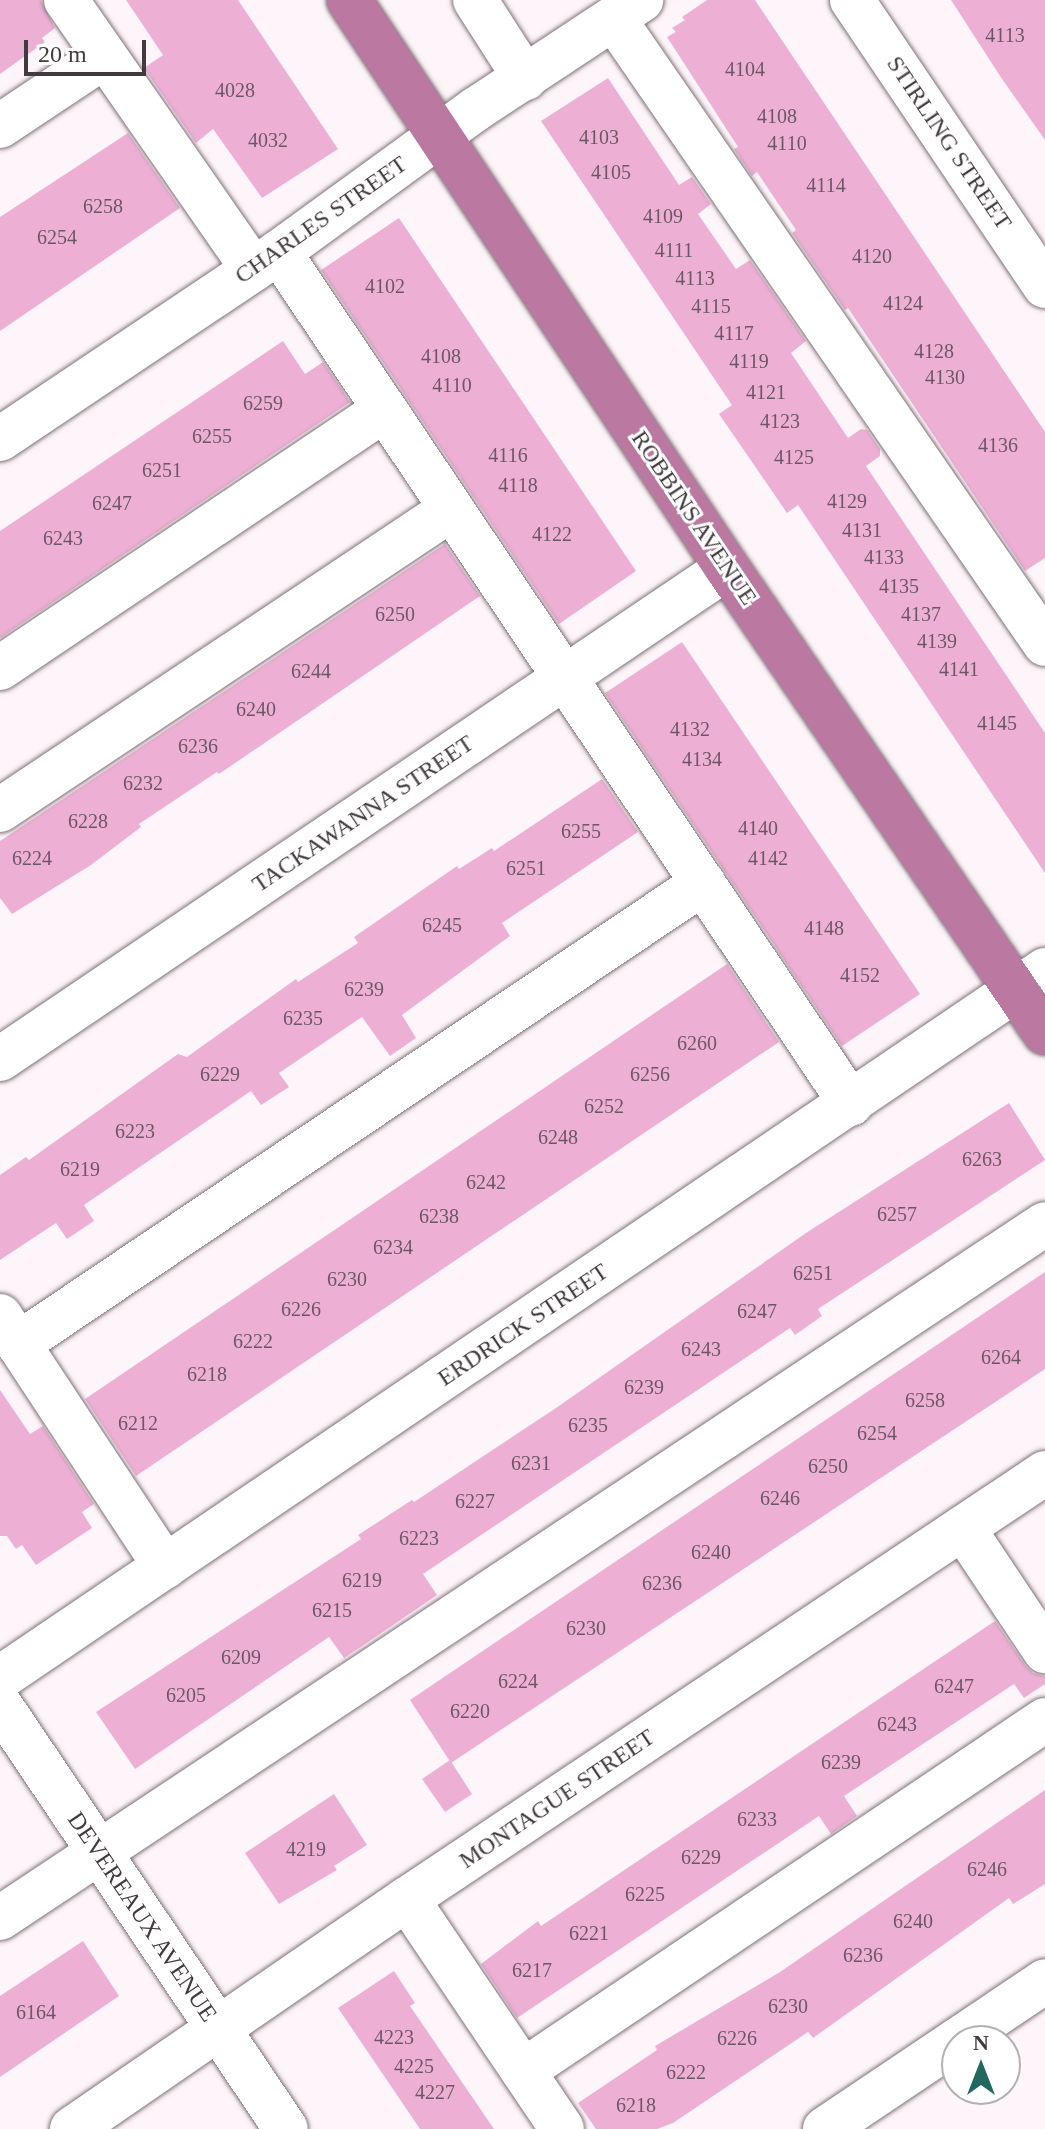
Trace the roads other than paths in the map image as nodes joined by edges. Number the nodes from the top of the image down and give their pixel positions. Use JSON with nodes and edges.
{"nodes":[{"id":1,"x":66,"y":0,"type":"edge"},
{"id":2,"x":349,"y":0,"type":"edge"},
{"id":3,"x":475,"y":0,"type":"edge"},
{"id":4,"x":852,"y":0,"type":"edge"},
{"id":5,"x":628,"y":9,"type":"edge"},
{"id":6,"x":105,"y":56,"type":"junction"},
{"id":7,"x":525,"y":78,"type":"junction"},
{"id":8,"x":0,"y":126,"type":"edge"},
{"id":9,"x":441,"y":136,"type":"junction"},
{"id":10,"x":266,"y":260,"type":"junction"},
{"id":11,"x":1045,"y":286,"type":"edge"},
{"id":12,"x":382,"y":411,"type":"junction"},
{"id":13,"x":0,"y":439,"type":"edge"},
{"id":14,"x":450,"y":510,"type":"junction"},
{"id":15,"x":727,"y":568,"type":"junction"},
{"id":16,"x":1045,"y":644,"type":"edge"},
{"id":17,"x":0,"y":668,"type":"edge"},
{"id":18,"x":564,"y":678,"type":"junction"},
{"id":19,"x":0,"y":810,"type":"edge"},
{"id":20,"x":703,"y":883,"type":"junction"},
{"id":21,"x":1030,"y":980,"type":"edge"},
{"id":22,"x":1045,"y":1033,"type":"edge"},
{"id":23,"x":0,"y":1059,"type":"edge"},
{"id":24,"x":851,"y":1104,"type":"junction"},
{"id":25,"x":1045,"y":1224,"type":"edge"},
{"id":26,"x":9,"y":1330,"type":"edge"},
{"id":27,"x":1045,"y":1473,"type":"edge"},
{"id":28,"x":963,"y":1528,"type":"junction"},
{"id":29,"x":165,"y":1566,"type":"junction"},
{"id":30,"x":1045,"y":1651,"type":"edge"},
{"id":31,"x":0,"y":1678,"type":"edge"},
{"id":32,"x":0,"y":1705,"type":"edge"},
{"id":33,"x":1045,"y":1720,"type":"edge"},
{"id":34,"x":98,"y":1851,"type":"junction"},
{"id":35,"x":407,"y":1899,"type":"junction"},
{"id":36,"x":0,"y":1918,"type":"edge"},
{"id":37,"x":1045,"y":1981,"type":"edge"},
{"id":38,"x":217,"y":2028,"type":"junction"},
{"id":39,"x":523,"y":2071,"type":"junction"},
{"id":40,"x":72,"y":2129,"type":"edge"},
{"id":41,"x":286,"y":2129,"type":"edge"},
{"id":42,"x":562,"y":2129,"type":"edge"},
{"id":43,"x":825,"y":2129,"type":"edge"}],
"edges":[{"from":1,"to":6,"type":"street"},
{"from":2,"to":9,"type":"highway","name":"ROBBINS AVENUE"},
{"from":3,"to":7,"type":"street"},
{"from":4,"to":11,"type":"street","name":"STIRLING STREET"},
{"from":5,"to":7,"type":"street","name":"CHARLES STREET"},
{"from":5,"to":16,"type":"street"},
{"from":6,"to":8,"type":"street"},
{"from":6,"to":10,"type":"street"},
{"from":7,"to":9,"type":"street","name":"CHARLES STREET"},
{"from":9,"to":10,"type":"street","name":"CHARLES STREET"},
{"from":9,"to":15,"type":"highway","name":"ROBBINS AVENUE"},
{"from":10,"to":12,"type":"street"},
{"from":10,"to":13,"type":"street","name":"CHARLES STREET"},
{"from":12,"to":14,"type":"street"},
{"from":12,"to":17,"type":"street"},
{"from":14,"to":18,"type":"street"},
{"from":14,"to":19,"type":"street"},
{"from":15,"to":18,"type":"street","name":"TACKAWANNA STREET"},
{"from":15,"to":21,"type":"highway","name":"ROBBINS AVENUE"},
{"from":18,"to":20,"type":"street"},
{"from":18,"to":23,"type":"street","name":"TACKAWANNA STREET"},
{"from":20,"to":24,"type":"street"},
{"from":20,"to":26,"type":"street"},
{"from":21,"to":22,"type":"highway","name":"ROBBINS AVENUE"},
{"from":21,"to":24,"type":"street","name":"ERDRICK STREET"},
{"from":24,"to":29,"type":"street","name":"ERDRICK STREET"},
{"from":25,"to":34,"type":"street"},
{"from":26,"to":29,"type":"street"},
{"from":27,"to":28,"type":"street","name":"MONTAGUE STREET"},
{"from":28,"to":30,"type":"street"},
{"from":28,"to":35,"type":"street","name":"MONTAGUE STREET"},
{"from":29,"to":31,"type":"street","name":"ERDRICK STREET"},
{"from":32,"to":34,"type":"street","name":"DEVEREAUX AVENUE"},
{"from":33,"to":39,"type":"street"},
{"from":34,"to":36,"type":"street"},
{"from":34,"to":38,"type":"street","name":"DEVEREAUX AVENUE"},
{"from":35,"to":38,"type":"street","name":"MONTAGUE STREET"},
{"from":35,"to":39,"type":"street"},
{"from":37,"to":43,"type":"street"},
{"from":38,"to":40,"type":"street","name":"MONTAGUE STREET"},
{"from":38,"to":41,"type":"street","name":"DEVEREAUX AVENUE"},
{"from":39,"to":42,"type":"street"}]}
